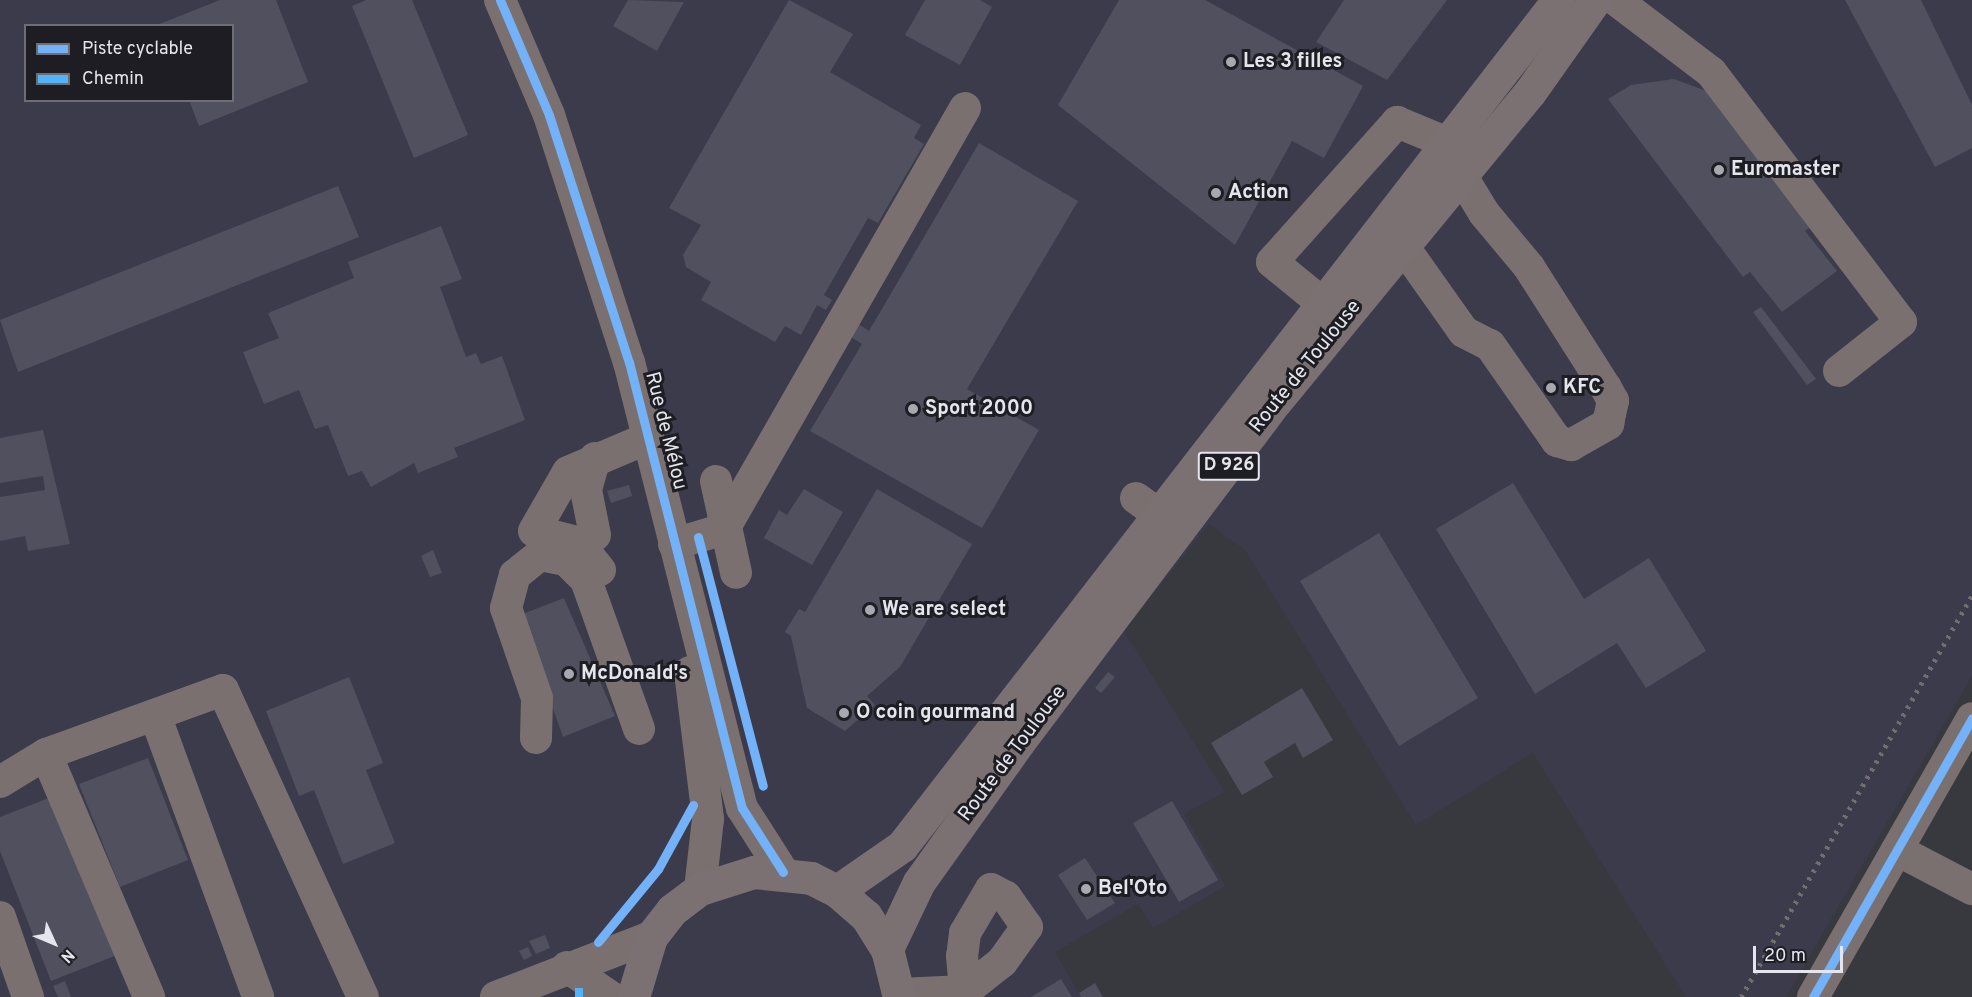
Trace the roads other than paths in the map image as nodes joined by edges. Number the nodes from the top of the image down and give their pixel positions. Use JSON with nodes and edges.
{"nodes":[{"id":1,"x":500,"y":0,"type":"edge"},
{"id":2,"x":1558,"y":0,"type":"edge"},
{"id":3,"x":1595,"y":0,"type":"edge"},
{"id":4,"x":1616,"y":0,"type":"edge"},
{"id":5,"x":965,"y":108,"type":"dead end"},
{"id":6,"x":1448,"y":143,"type":"junction"},
{"id":7,"x":1461,"y":175,"type":"junction"},
{"id":8,"x":1403,"y":246,"type":"junction"},
{"id":9,"x":1321,"y":302,"type":"junction"},
{"id":10,"x":1839,"y":372,"type":"dead end"},
{"id":11,"x":648,"y":438,"type":"junction"},
{"id":12,"x":595,"y":458,"type":"junction"},
{"id":13,"x":716,"y":481,"type":"dead end"},
{"id":14,"x":1158,"y":513,"type":"junction"},
{"id":15,"x":724,"y":529,"type":"junction"},
{"id":16,"x":595,"y":535,"type":"dead end"},
{"id":17,"x":674,"y":544,"type":"junction"},
{"id":18,"x":736,"y":573,"type":"dead end"},
{"id":19,"x":607,"y":580,"type":"dead end"},
{"id":20,"x":155,"y":715,"type":"junction"},
{"id":21,"x":1972,"y":718,"type":"edge"},
{"id":22,"x":639,"y":729,"type":"dead end"},
{"id":23,"x":536,"y":738,"type":"dead end"},
{"id":24,"x":46,"y":754,"type":"junction"},
{"id":25,"x":0,"y":782,"type":"edge"},
{"id":26,"x":1897,"y":850,"type":"junction"},
{"id":27,"x":783,"y":872,"type":"junction"},
{"id":28,"x":700,"y":889,"type":"junction"},
{"id":29,"x":1972,"y":890,"type":"edge"},
{"id":30,"x":837,"y":891,"type":"junction"},
{"id":31,"x":0,"y":917,"type":"edge"},
{"id":32,"x":651,"y":937,"type":"junction"},
{"id":33,"x":887,"y":949,"type":"junction"},
{"id":34,"x":567,"y":967,"type":"junction"},
{"id":35,"x":965,"y":994,"type":"edge"},
{"id":36,"x":899,"y":995,"type":"edge"},
{"id":37,"x":28,"y":997,"type":"edge"},
{"id":38,"x":149,"y":997,"type":"edge"},
{"id":39,"x":258,"y":997,"type":"edge"},
{"id":40,"x":363,"y":997,"type":"edge"},
{"id":41,"x":496,"y":997,"type":"edge"},
{"id":42,"x":611,"y":997,"type":"edge"},
{"id":43,"x":633,"y":997,"type":"edge"},
{"id":44,"x":1813,"y":997,"type":"edge"}],
"edges":[{"from":1,"to":11,"type":"street","name":"Rue de Mélou"},
{"from":2,"to":6,"type":"main road","number":"D 926"},
{"from":3,"to":7,"type":"main road","name":"Route de Toulouse","number":"D 926"},
{"from":4,"to":10,"type":"street"},
{"from":5,"to":15,"type":"street"},
{"from":6,"to":9,"type":"main road","number":"D 926"},
{"from":6,"to":9,"type":"street"},
{"from":7,"to":8,"type":"main road","name":"Route de Toulouse","number":"D 926"},
{"from":7,"to":8,"type":"street"},
{"from":8,"to":14,"type":"main road","name":"Route de Toulouse","number":"D 926"},
{"from":9,"to":14,"type":"main road","number":"D 926"},
{"from":11,"to":12,"type":"street"},
{"from":11,"to":17,"type":"street","name":"Rue de Mélou"},
{"from":12,"to":16,"type":"street"},
{"from":12,"to":19,"type":"street"},
{"from":13,"to":15,"type":"street"},
{"from":14,"to":30,"type":"main road","number":"D 926"},
{"from":14,"to":33,"type":"main road","name":"Route de Toulouse","number":"D 926"},
{"from":15,"to":17,"type":"street"},
{"from":15,"to":18,"type":"street"},
{"from":17,"to":27,"type":"street","name":"Rue de Mélou"},
{"from":17,"to":28,"type":"street","name":"Rue de Mélou"},
{"from":20,"to":24,"type":"street"},
{"from":20,"to":39,"type":"street"},
{"from":20,"to":40,"type":"street"},
{"from":21,"to":26,"type":"street"},
{"from":22,"to":23,"type":"street"},
{"from":24,"to":25,"type":"street"},
{"from":24,"to":38,"type":"street"},
{"from":26,"to":29,"type":"street"},
{"from":26,"to":44,"type":"street"},
{"from":27,"to":28,"type":"main road"},
{"from":27,"to":30,"type":"main road"},
{"from":28,"to":32,"type":"main road"},
{"from":30,"to":33,"type":"main road"},
{"from":31,"to":37,"type":"street"},
{"from":32,"to":34,"type":"street"},
{"from":32,"to":43,"type":"main road"},
{"from":33,"to":36,"type":"main road"},
{"from":34,"to":41,"type":"street"},
{"from":34,"to":42,"type":"street"},
{"from":35,"to":36,"type":"street"}]}
